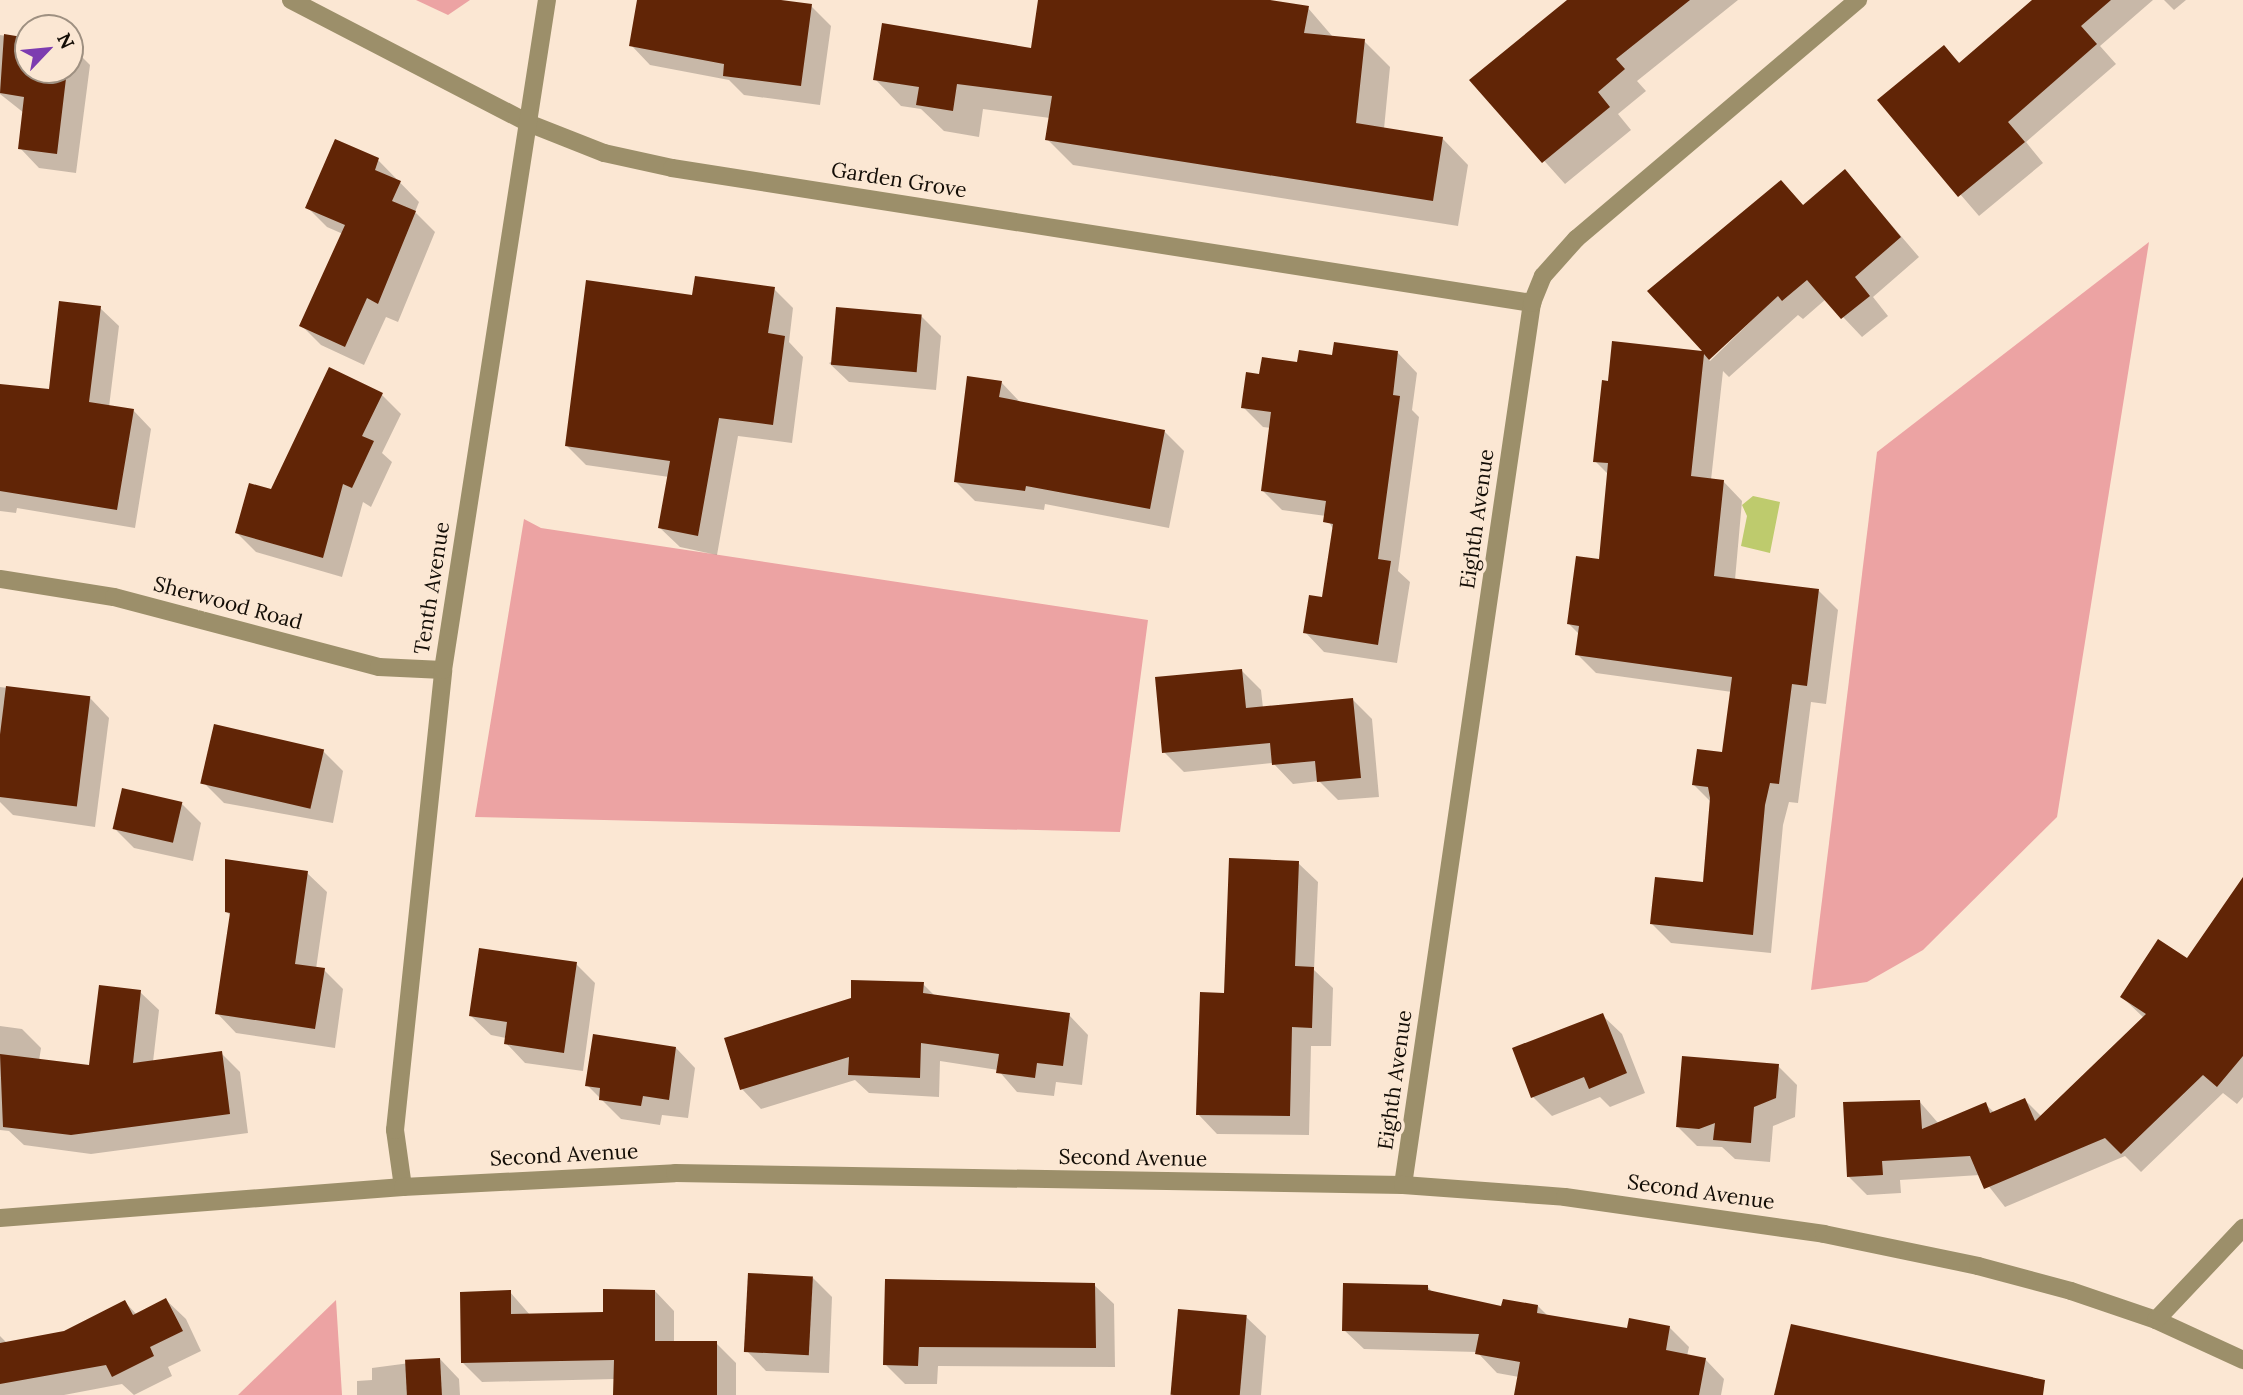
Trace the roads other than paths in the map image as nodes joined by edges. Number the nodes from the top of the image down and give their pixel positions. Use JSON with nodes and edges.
{"nodes":[{"id":1,"x":291,"y":0,"type":"edge"},
{"id":2,"x":547,"y":0,"type":"edge"},
{"id":3,"x":1858,"y":0,"type":"edge"},
{"id":4,"x":528,"y":123,"type":"junction"},
{"id":5,"x":1532,"y":303,"type":"junction"},
{"id":6,"x":0,"y":579,"type":"edge"},
{"id":7,"x":443,"y":670,"type":"junction"},
{"id":8,"x":1403,"y":1185,"type":"junction"},
{"id":9,"x":404,"y":1187,"type":"junction"},
{"id":10,"x":0,"y":1218,"type":"edge"},
{"id":11,"x":2243,"y":1228,"type":"edge"},
{"id":12,"x":2156,"y":1320,"type":"junction"},
{"id":13,"x":2243,"y":1360,"type":"edge"}],
"edges":[{"from":1,"to":4,"type":"street","name":"Garden Grove"},
{"from":2,"to":4,"type":"street","name":"Tenth Avenue"},
{"from":3,"to":5,"type":"street","name":"Eighth Avenue"},
{"from":4,"to":5,"type":"street","name":"Garden Grove"},
{"from":4,"to":7,"type":"street","name":"Tenth Avenue"},
{"from":5,"to":8,"type":"street","name":"Eighth Avenue"},
{"from":6,"to":7,"type":"street","name":"Sherwood Road"},
{"from":7,"to":9,"type":"street","name":"Tenth Avenue"},
{"from":8,"to":9,"type":"street","name":"Second Avenue"},
{"from":8,"to":12,"type":"street","name":"Second Avenue"},
{"from":9,"to":10,"type":"street","name":"Second Avenue"},
{"from":11,"to":12,"type":"street"},
{"from":12,"to":13,"type":"street","name":"Second Avenue"}]}
